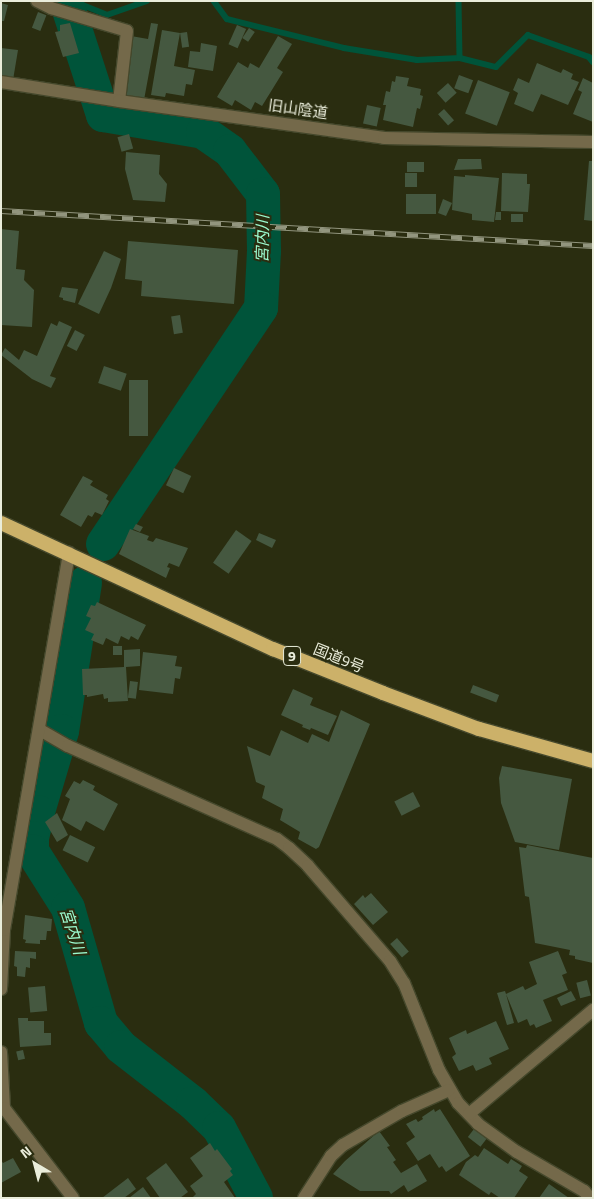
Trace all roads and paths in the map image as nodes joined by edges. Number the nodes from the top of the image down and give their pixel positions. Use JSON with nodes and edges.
{"nodes":[{"id":1,"x":37,"y":1,"type":"edge"},
{"id":2,"x":1,"y":82,"type":"edge"},
{"id":3,"x":119,"y":101,"type":"junction"},
{"id":4,"x":593,"y":142,"type":"edge"},
{"id":5,"x":1,"y":523,"type":"edge"},
{"id":6,"x":69,"y":553,"type":"junction"},
{"id":7,"x":40,"y":730,"type":"junction"},
{"id":8,"x":593,"y":761,"type":"edge"},
{"id":9,"x":1,"y":989,"type":"edge"},
{"id":10,"x":593,"y":1010,"type":"edge"},
{"id":11,"x":1,"y":1052,"type":"edge"},
{"id":12,"x":449,"y":1090,"type":"junction"},
{"id":13,"x":468,"y":1114,"type":"junction"},
{"id":14,"x":74,"y":1198,"type":"edge"},
{"id":15,"x":304,"y":1198,"type":"edge"},
{"id":16,"x":590,"y":1198,"type":"edge"}],
"edges":[{"from":1,"to":3,"type":"street"},
{"from":2,"to":3,"type":"street","name":"旧山陰道"},
{"from":3,"to":4,"type":"street","name":"旧山陰道"},
{"from":5,"to":6,"type":"highway","name":"国道9号","number":"9"},
{"from":6,"to":7,"type":"street"},
{"from":6,"to":8,"type":"highway","name":"国道9号","number":"9"},
{"from":7,"to":9,"type":"street"},
{"from":7,"to":12,"type":"street"},
{"from":10,"to":13,"type":"street"},
{"from":11,"to":14,"type":"street"},
{"from":12,"to":13,"type":"street"},
{"from":12,"to":15,"type":"street"},
{"from":13,"to":16,"type":"street"}]}
